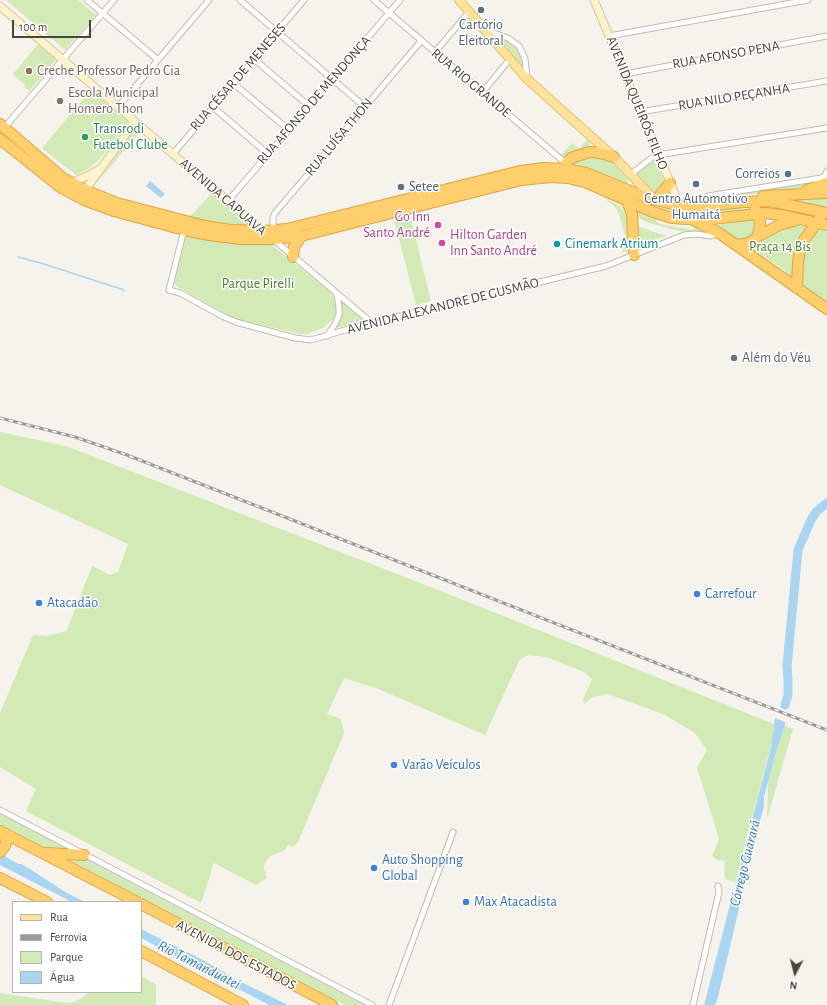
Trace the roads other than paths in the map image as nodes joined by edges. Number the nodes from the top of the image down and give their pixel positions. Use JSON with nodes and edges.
{"nodes":[{"id":1,"x":87,"y":0,"type":"edge"},
{"id":2,"x":114,"y":0,"type":"edge"},
{"id":3,"x":209,"y":0,"type":"edge"},
{"id":4,"x":240,"y":0,"type":"edge"},
{"id":5,"x":304,"y":0,"type":"edge"},
{"id":6,"x":374,"y":0,"type":"edge"},
{"id":7,"x":400,"y":0,"type":"edge"},
{"id":8,"x":459,"y":0,"type":"edge"},
{"id":9,"x":597,"y":0,"type":"edge"},
{"id":10,"x":808,"y":0,"type":"edge"},
{"id":11,"x":0,"y":6,"type":"edge"},
{"id":12,"x":469,"y":12,"type":"junction"},
{"id":13,"x":102,"y":13,"type":"junction"},
{"id":14,"x":389,"y":13,"type":"junction"},
{"id":15,"x":484,"y":30,"type":"junction"},
{"id":16,"x":277,"y":32,"type":"junction"},
{"id":17,"x":609,"y":36,"type":"junction"},
{"id":18,"x":827,"y":36,"type":"edge"},
{"id":19,"x":421,"y":41,"type":"junction"},
{"id":20,"x":435,"y":52,"type":"junction"},
{"id":21,"x":63,"y":59,"type":"junction"},
{"id":22,"x":254,"y":59,"type":"junction"},
{"id":23,"x":158,"y":60,"type":"junction"},
{"id":24,"x":509,"y":60,"type":"junction"},
{"id":25,"x":624,"y":74,"type":"junction"},
{"id":26,"x":333,"y":79,"type":"junction"},
{"id":27,"x":527,"y":79,"type":"junction"},
{"id":28,"x":827,"y":81,"type":"edge"},
{"id":29,"x":233,"y":83,"type":"junction"},
{"id":30,"x":482,"y":93,"type":"junction"},
{"id":31,"x":118,"y":106,"type":"junction"},
{"id":32,"x":309,"y":106,"type":"junction"},
{"id":33,"x":213,"y":107,"type":"junction"},
{"id":34,"x":365,"y":107,"type":"junction"},
{"id":35,"x":640,"y":112,"type":"junction"},
{"id":36,"x":132,"y":122,"type":"junction"},
{"id":37,"x":2,"y":126,"type":"edge"},
{"id":38,"x":827,"y":128,"type":"edge"},
{"id":39,"x":288,"y":130,"type":"junction"},
{"id":40,"x":590,"y":136,"type":"junction"},
{"id":41,"x":0,"y":139,"type":"edge"},
{"id":42,"x":589,"y":152,"type":"junction"},
{"id":43,"x":173,"y":154,"type":"junction"},
{"id":44,"x":268,"y":154,"type":"junction"},
{"id":45,"x":658,"y":155,"type":"junction"},
{"id":46,"x":614,"y":157,"type":"junction"},
{"id":47,"x":100,"y":169,"type":"junction"},
{"id":48,"x":567,"y":174,"type":"junction"},
{"id":49,"x":630,"y":175,"type":"junction"},
{"id":50,"x":826,"y":177,"type":"edge"},
{"id":51,"x":70,"y":183,"type":"junction"},
{"id":52,"x":670,"y":183,"type":"junction"},
{"id":53,"x":827,"y":193,"type":"edge"},
{"id":54,"x":798,"y":194,"type":"junction"},
{"id":55,"x":84,"y":195,"type":"junction"},
{"id":56,"x":656,"y":200,"type":"junction"},
{"id":57,"x":228,"y":201,"type":"junction"},
{"id":58,"x":627,"y":201,"type":"junction"},
{"id":59,"x":744,"y":202,"type":"junction"},
{"id":60,"x":680,"y":206,"type":"junction"},
{"id":61,"x":703,"y":206,"type":"junction"},
{"id":62,"x":826,"y":211,"type":"edge"},
{"id":63,"x":758,"y":214,"type":"junction"},
{"id":64,"x":692,"y":220,"type":"junction"},
{"id":65,"x":801,"y":220,"type":"junction"},
{"id":66,"x":816,"y":223,"type":"junction"},
{"id":67,"x":827,"y":225,"type":"edge"},
{"id":68,"x":184,"y":230,"type":"junction"},
{"id":69,"x":719,"y":233,"type":"junction"},
{"id":70,"x":269,"y":234,"type":"junction"},
{"id":71,"x":301,"y":236,"type":"junction"},
{"id":72,"x":757,"y":237,"type":"junction"},
{"id":73,"x":736,"y":245,"type":"junction"},
{"id":74,"x":634,"y":255,"type":"junction"},
{"id":75,"x":294,"y":257,"type":"junction"},
{"id":76,"x":797,"y":288,"type":"junction"},
{"id":77,"x":336,"y":293,"type":"junction"},
{"id":78,"x":827,"y":308,"type":"edge"},
{"id":79,"x":372,"y":323,"type":"junction"},
{"id":80,"x":327,"y":336,"type":"junction"},
{"id":81,"x":0,"y":810,"type":"edge"},
{"id":82,"x":1,"y":831,"type":"edge"},
{"id":83,"x":453,"y":832,"type":"dead end"},
{"id":84,"x":2,"y":850,"type":"edge"},
{"id":85,"x":43,"y":852,"type":"junction"},
{"id":86,"x":84,"y":854,"type":"junction"},
{"id":87,"x":0,"y":878,"type":"edge"},
{"id":88,"x":718,"y":886,"type":"dead end"},
{"id":89,"x":45,"y":901,"type":"edge"},
{"id":90,"x":135,"y":901,"type":"edge"},
{"id":91,"x":142,"y":905,"type":"edge"},
{"id":92,"x":142,"y":952,"type":"edge"},
{"id":93,"x":243,"y":1005,"type":"edge"},
{"id":94,"x":332,"y":1005,"type":"edge"},
{"id":95,"x":372,"y":1005,"type":"edge"},
{"id":96,"x":389,"y":1005,"type":"edge"},
{"id":97,"x":693,"y":1005,"type":"edge"}],
"edges":[{"from":1,"to":13,"type":"street"},
{"from":2,"to":13,"type":"street"},
{"from":3,"to":23,"type":"street"},
{"from":4,"to":16,"type":"street"},
{"from":5,"to":16,"type":"street","name":"RUA CÉSAR DE MENESES"},
{"from":6,"to":14,"type":"street","name":"RUA RIO GRANDE"},
{"from":7,"to":14,"type":"street","name":"RUA AFONSO DE MENDONÇA"},
{"from":8,"to":12,"type":"main road"},
{"from":9,"to":17,"type":"street","name":"AVENIDA QUEIRÓS FILHO"},
{"from":10,"to":17,"type":"street"},
{"from":11,"to":21,"type":"street","name":"AVENIDA CAPUAVA"},
{"from":12,"to":15,"type":"main road"},
{"from":12,"to":20,"type":"street"},
{"from":13,"to":21,"type":"street"},
{"from":13,"to":23,"type":"street"},
{"from":14,"to":19,"type":"street","name":"RUA RIO GRANDE"},
{"from":14,"to":26,"type":"street","name":"RUA AFONSO DE MENDONÇA"},
{"from":15,"to":24,"type":"main road"},
{"from":15,"to":27,"type":"street"},
{"from":16,"to":22,"type":"street","name":"RUA CÉSAR DE MENESES"},
{"from":16,"to":26,"type":"street"},
{"from":17,"to":25,"type":"street","name":"AVENIDA QUEIRÓS FILHO"},
{"from":18,"to":25,"type":"street","name":"RUA AFONSO PENA"},
{"from":19,"to":20,"type":"street","name":"RUA RIO GRANDE"},
{"from":19,"to":34,"type":"street","name":"RUA LUÍSA THON"},
{"from":20,"to":30,"type":"street","name":"RUA RIO GRANDE"},
{"from":21,"to":31,"type":"street","name":"AVENIDA CAPUAVA"},
{"from":21,"to":37,"type":"street"},
{"from":22,"to":29,"type":"street","name":"RUA CÉSAR DE MENESES"},
{"from":22,"to":32,"type":"street"},
{"from":23,"to":31,"type":"street"},
{"from":24,"to":27,"type":"main road"},
{"from":24,"to":30,"type":"street"},
{"from":25,"to":35,"type":"street","name":"AVENIDA QUEIRÓS FILHO"},
{"from":26,"to":32,"type":"street","name":"RUA AFONSO DE MENDONÇA"},
{"from":26,"to":34,"type":"street"},
{"from":27,"to":40,"type":"main road"},
{"from":28,"to":35,"type":"street","name":"RUA NILO PEÇANHA"},
{"from":29,"to":33,"type":"street","name":"RUA CÉSAR DE MENESES"},
{"from":29,"to":39,"type":"street"},
{"from":30,"to":48,"type":"street","name":"RUA RIO GRANDE"},
{"from":31,"to":36,"type":"street","name":"AVENIDA CAPUAVA"},
{"from":32,"to":39,"type":"street","name":"RUA AFONSO DE MENDONÇA"},
{"from":33,"to":43,"type":"street","name":"RUA CÉSAR DE MENESES"},
{"from":33,"to":44,"type":"street"},
{"from":34,"to":70,"type":"street","name":"RUA LUÍSA THON"},
{"from":35,"to":45,"type":"street","name":"AVENIDA QUEIRÓS FILHO"},
{"from":36,"to":43,"type":"street","name":"AVENIDA CAPUAVA"},
{"from":36,"to":47,"type":"street"},
{"from":37,"to":51,"type":"highway"},
{"from":38,"to":45,"type":"street"},
{"from":39,"to":44,"type":"street","name":"RUA AFONSO DE MENDONÇA"},
{"from":40,"to":42,"type":"main road"},
{"from":40,"to":46,"type":"main road"},
{"from":41,"to":55,"type":"highway"},
{"from":42,"to":46,"type":"highway"},
{"from":42,"to":48,"type":"highway"},
{"from":43,"to":57,"type":"street","name":"AVENIDA CAPUAVA"},
{"from":44,"to":57,"type":"street","name":"RUA AFONSO DE MENDONÇA"},
{"from":45,"to":49,"type":"street"},
{"from":45,"to":52,"type":"street","name":"AVENIDA QUEIRÓS FILHO"},
{"from":46,"to":49,"type":"main road"},
{"from":47,"to":51,"type":"street"},
{"from":47,"to":55,"type":"street"},
{"from":48,"to":56,"type":"highway"},
{"from":48,"to":58,"type":"highway"},
{"from":48,"to":70,"type":"highway"},
{"from":48,"to":71,"type":"highway"},
{"from":49,"to":56,"type":"main road"},
{"from":50,"to":54,"type":"highway"},
{"from":50,"to":61,"type":"street"},
{"from":51,"to":55,"type":"highway"},
{"from":52,"to":56,"type":"highway"},
{"from":52,"to":60,"type":"street","name":"AVENIDA QUEIRÓS FILHO"},
{"from":53,"to":54,"type":"highway"},
{"from":54,"to":59,"type":"highway"},
{"from":55,"to":68,"type":"highway"},
{"from":55,"to":70,"type":"highway"},
{"from":56,"to":60,"type":"highway"},
{"from":57,"to":70,"type":"street","name":"AVENIDA CAPUAVA"},
{"from":58,"to":64,"type":"highway"},
{"from":58,"to":74,"type":"highway"},
{"from":59,"to":61,"type":"highway"},
{"from":59,"to":62,"type":"highway"},
{"from":59,"to":63,"type":"highway"},
{"from":60,"to":61,"type":"highway"},
{"from":60,"to":64,"type":"highway"},
{"from":62,"to":66,"type":"highway"},
{"from":63,"to":64,"type":"highway"},
{"from":63,"to":65,"type":"highway"},
{"from":63,"to":72,"type":"highway"},
{"from":64,"to":69,"type":"highway"},
{"from":65,"to":66,"type":"highway"},
{"from":65,"to":72,"type":"highway"},
{"from":66,"to":67,"type":"highway"},
{"from":66,"to":76,"type":"highway"},
{"from":68,"to":70,"type":"highway"},
{"from":68,"to":80,"type":"street","name":"AVENIDA ALEXANDRE DE GUSMÃO"},
{"from":69,"to":73,"type":"highway"},
{"from":69,"to":74,"type":"street","name":"AVENIDA ALEXANDRE DE GUSMÃO"},
{"from":70,"to":71,"type":"highway"},
{"from":70,"to":75,"type":"street","name":"AVENIDA CAPUAVA"},
{"from":71,"to":75,"type":"highway"},
{"from":72,"to":73,"type":"highway"},
{"from":73,"to":76,"type":"highway"},
{"from":74,"to":79,"type":"street","name":"AVENIDA ALEXANDRE DE GUSMÃO"},
{"from":75,"to":77,"type":"street","name":"AVENIDA CAPUAVA"},
{"from":76,"to":78,"type":"highway"},
{"from":77,"to":79,"type":"street","name":"AVENIDA CAPUAVA"},
{"from":77,"to":80,"type":"street"},
{"from":79,"to":80,"type":"street","name":"AVENIDA ALEXANDRE DE GUSMÃO"},
{"from":81,"to":86,"type":"street"},
{"from":82,"to":84,"type":"highway"},
{"from":82,"to":85,"type":"highway"},
{"from":83,"to":96,"type":"street"},
{"from":85,"to":86,"type":"highway"},
{"from":85,"to":90,"type":"highway"},
{"from":86,"to":95,"type":"street"},
{"from":87,"to":89,"type":"highway"},
{"from":88,"to":97,"type":"street"},
{"from":91,"to":94,"type":"highway","name":"AVENIDA DOS ESTADOS"},
{"from":92,"to":93,"type":"highway"}]}
